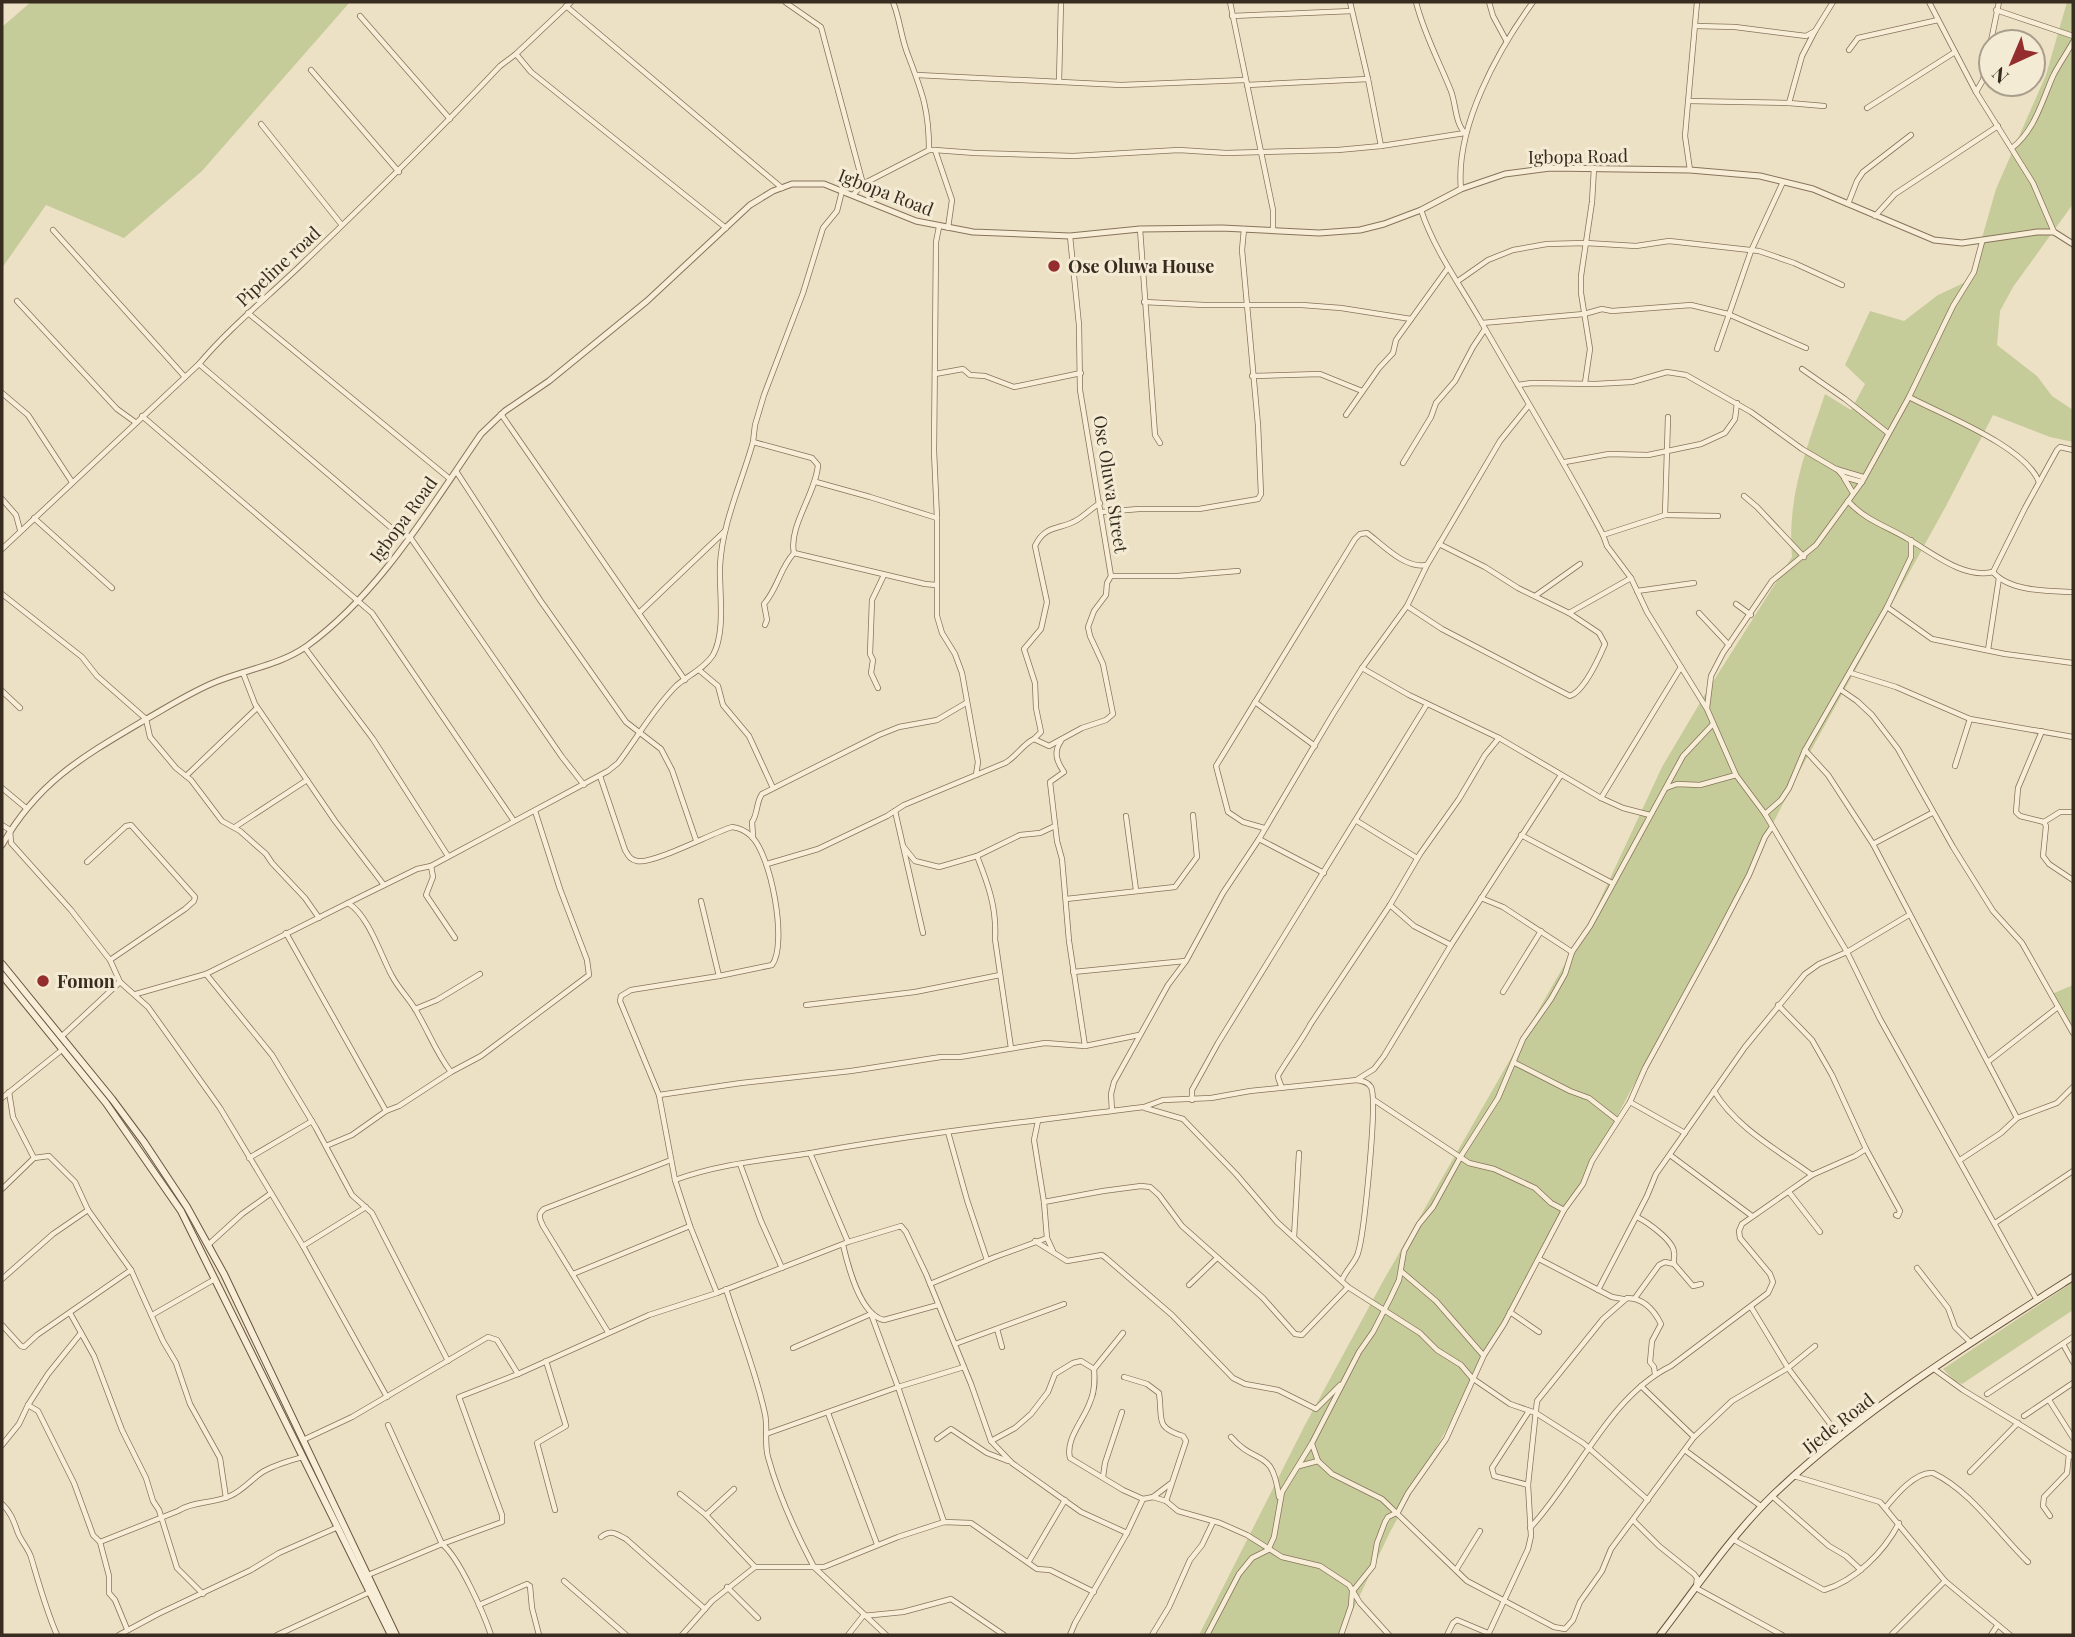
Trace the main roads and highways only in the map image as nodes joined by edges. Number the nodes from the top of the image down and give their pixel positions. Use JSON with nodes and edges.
{"nodes":[{"id":1,"x":2,"y":964,"type":"edge"},
{"id":2,"x":2,"y":975,"type":"edge"},
{"id":3,"x":2073,"y":1277,"type":"edge"},
{"id":4,"x":391,"y":1635,"type":"edge"},
{"id":5,"x":396,"y":1635,"type":"edge"},
{"id":6,"x":1660,"y":1635,"type":"edge"}],
"edges":[{"from":1,"to":5,"type":"main road"},
{"from":2,"to":4,"type":"main road"},
{"from":3,"to":6,"type":"main road","name":"Ijede Road"}]}
